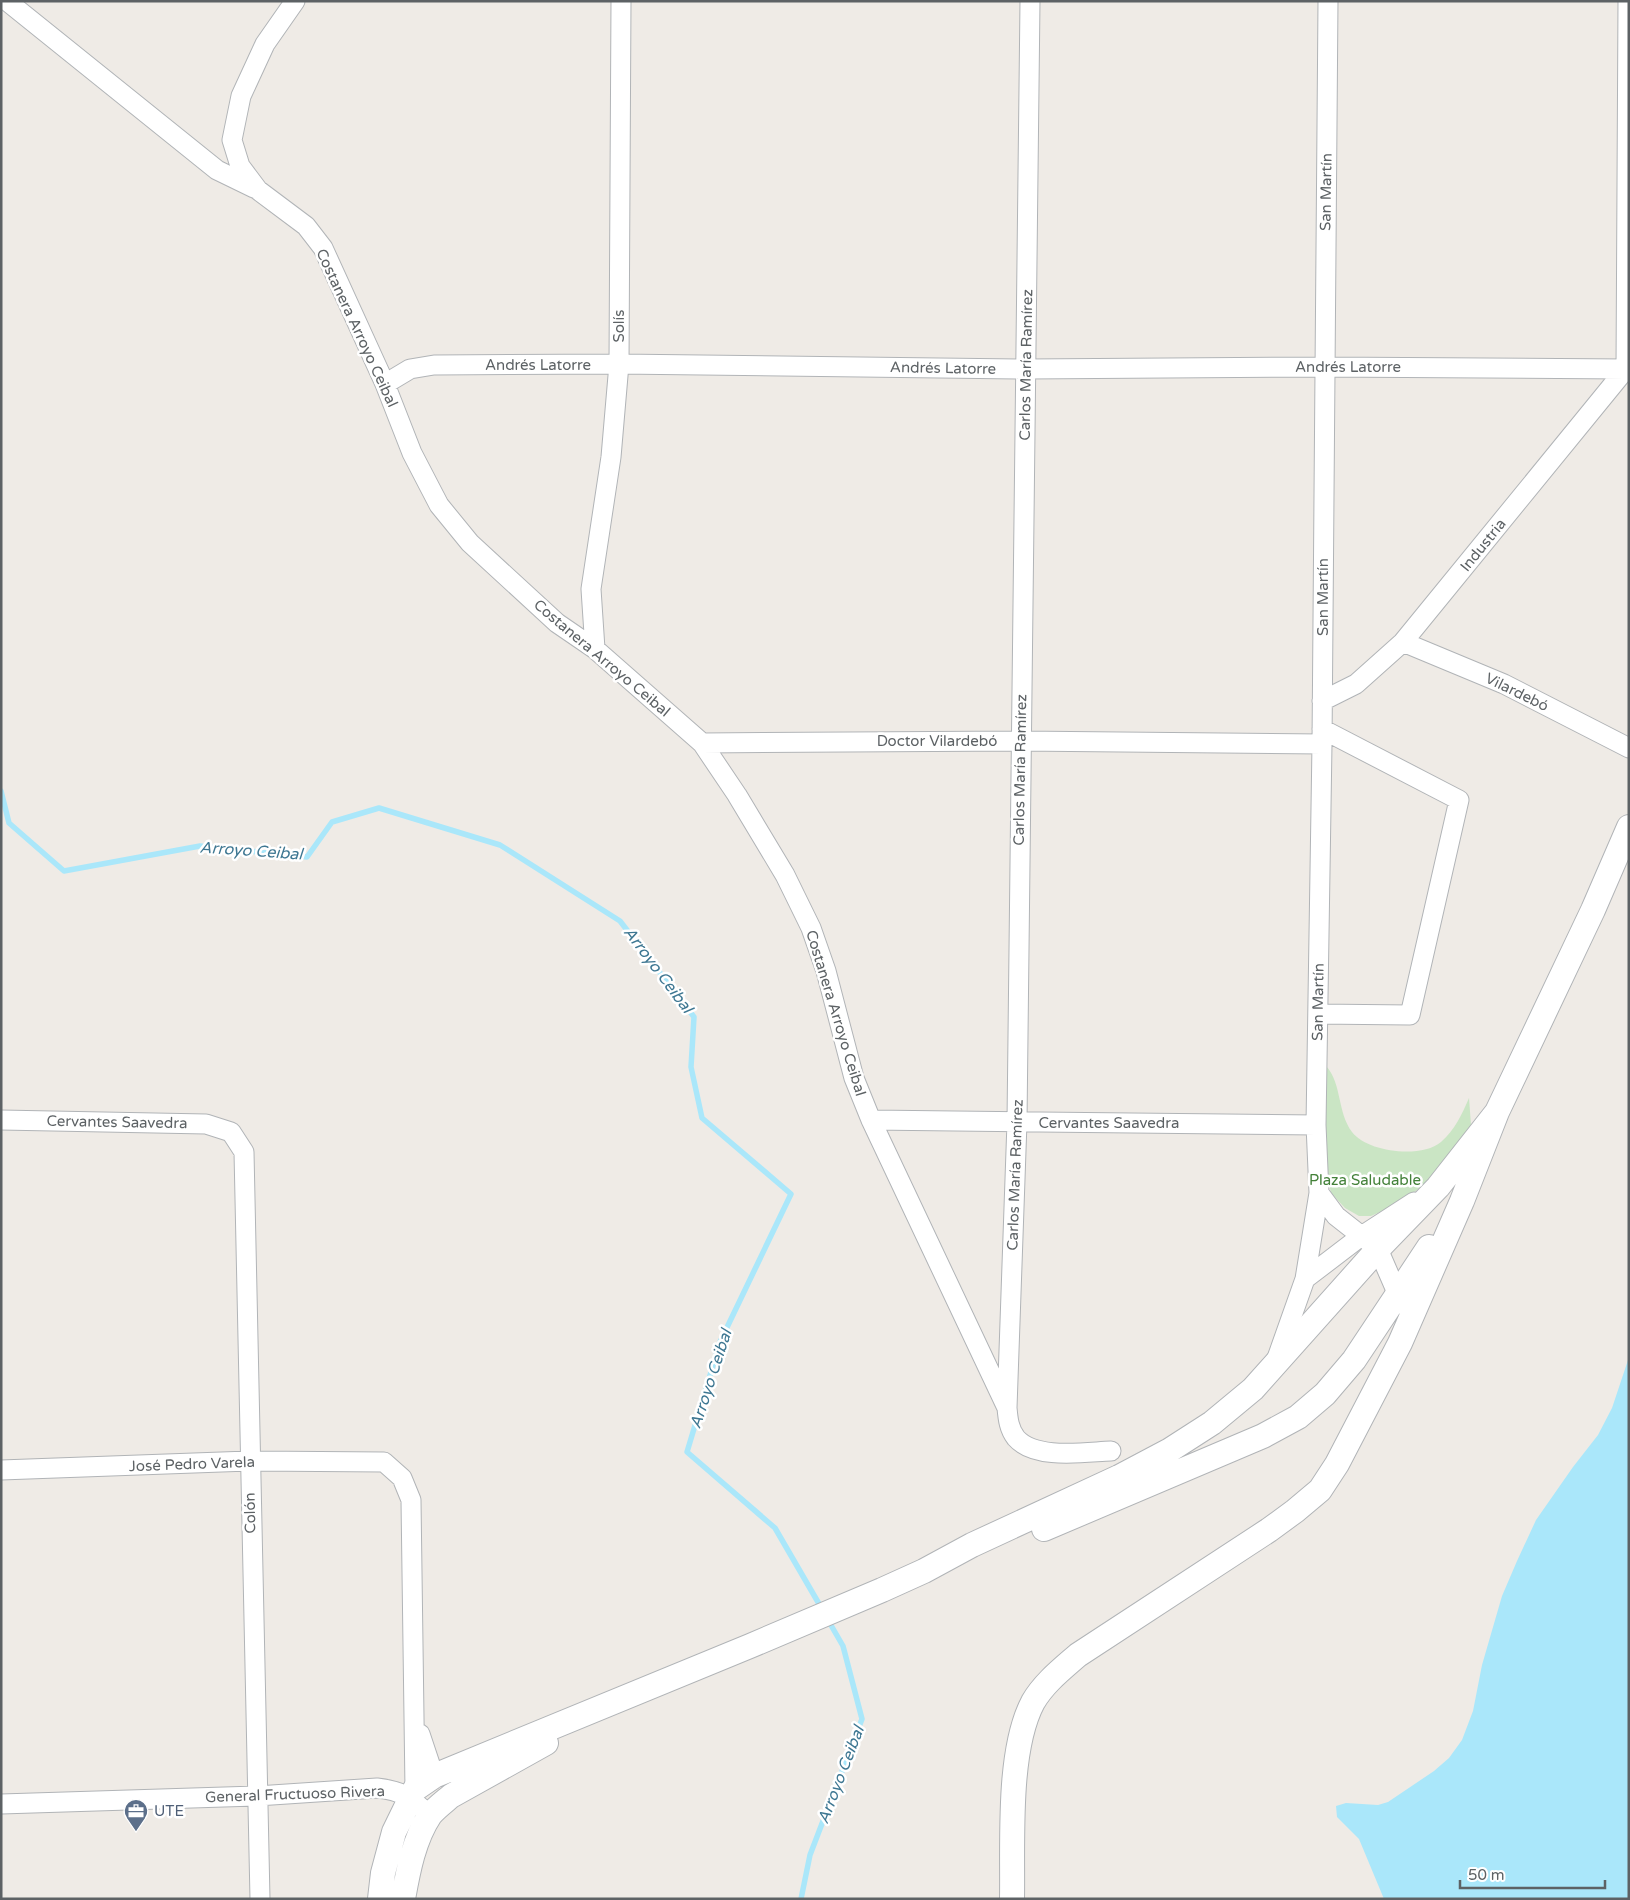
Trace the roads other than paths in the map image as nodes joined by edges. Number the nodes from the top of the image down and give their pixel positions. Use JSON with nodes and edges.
{"nodes":[{"id":1,"x":7,"y":1,"type":"edge"},
{"id":2,"x":295,"y":1,"type":"edge"},
{"id":3,"x":621,"y":1,"type":"edge"},
{"id":4,"x":1030,"y":1,"type":"edge"},
{"id":5,"x":1328,"y":1,"type":"edge"},
{"id":6,"x":1628,"y":1,"type":"edge"},
{"id":7,"x":258,"y":190,"type":"junction"},
{"id":8,"x":1628,"y":249,"type":"edge"},
{"id":9,"x":619,"y":364,"type":"junction"},
{"id":10,"x":1324,"y":367,"type":"junction"},
{"id":11,"x":1627,"y":367,"type":"edge"},
{"id":12,"x":1027,"y":370,"type":"junction"},
{"id":13,"x":385,"y":384,"type":"junction"},
{"id":14,"x":1403,"y":642,"type":"junction"},
{"id":15,"x":595,"y":649,"type":"junction"},
{"id":16,"x":1322,"y":701,"type":"junction"},
{"id":17,"x":1322,"y":736,"type":"junction"},
{"id":18,"x":1020,"y":741,"type":"junction"},
{"id":19,"x":702,"y":743,"type":"junction"},
{"id":20,"x":1629,"y":748,"type":"edge"},
{"id":21,"x":1629,"y":827,"type":"edge"},
{"id":22,"x":1318,"y":1014,"type":"junction"},
{"id":23,"x":1497,"y":1112,"type":"junction"},
{"id":24,"x":1,"y":1120,"type":"edge"},
{"id":25,"x":871,"y":1120,"type":"junction"},
{"id":26,"x":1017,"y":1122,"type":"junction"},
{"id":27,"x":1316,"y":1125,"type":"junction"},
{"id":28,"x":231,"y":1132,"type":"joint"},
{"id":29,"x":1319,"y":1193,"type":"junction"},
{"id":30,"x":1462,"y":1201,"type":"junction"},
{"id":31,"x":1369,"y":1243,"type":"junction"},
{"id":32,"x":1305,"y":1279,"type":"junction"},
{"id":33,"x":1398,"y":1295,"type":"junction"},
{"id":34,"x":1400,"y":1343,"type":"junction"},
{"id":35,"x":1274,"y":1366,"type":"junction"},
{"id":36,"x":1007,"y":1408,"type":"junction"},
{"id":37,"x":1111,"y":1451,"type":"dead end"},
{"id":38,"x":249,"y":1461,"type":"junction"},
{"id":39,"x":1,"y":1470,"type":"edge"},
{"id":40,"x":924,"y":1571,"type":"junction"},
{"id":41,"x":642,"y":1690,"type":"junction"},
{"id":42,"x":414,"y":1719,"type":"junction"},
{"id":43,"x":434,"y":1776,"type":"junction"},
{"id":44,"x":413,"y":1793,"type":"junction"},
{"id":45,"x":257,"y":1796,"type":"junction"},
{"id":46,"x":1,"y":1804,"type":"edge"},
{"id":47,"x":430,"y":1816,"type":"junction"},
{"id":48,"x":260,"y":1899,"type":"edge"},
{"id":49,"x":380,"y":1899,"type":"edge"},
{"id":50,"x":403,"y":1899,"type":"edge"},
{"id":51,"x":1012,"y":1899,"type":"edge"}],
"edges":[{"from":1,"to":7,"type":"street"},
{"from":2,"to":7,"type":"street","name":"Costanera Arroyo Ceibal"},
{"from":3,"to":9,"type":"street","name":"Solís"},
{"from":4,"to":12,"type":"street","name":"Carlos María Ramírez"},
{"from":5,"to":10,"type":"street","name":"San Martín"},
{"from":6,"to":8,"type":"street"},
{"from":7,"to":13,"type":"street","name":"Costanera Arroyo Ceibal"},
{"from":8,"to":11,"type":"street"},
{"from":9,"to":12,"type":"street","name":"Andrés Latorre"},
{"from":9,"to":13,"type":"street","name":"Andrés Latorre"},
{"from":9,"to":15,"type":"street","name":"Solís"},
{"from":10,"to":11,"type":"street","name":"Andrés Latorre"},
{"from":10,"to":12,"type":"street","name":"Andrés Latorre"},
{"from":10,"to":16,"type":"street","name":"San Martín"},
{"from":11,"to":14,"type":"street","name":"Industria"},
{"from":12,"to":18,"type":"street","name":"Carlos María Ramírez"},
{"from":13,"to":15,"type":"street","name":"Costanera Arroyo Ceibal"},
{"from":14,"to":16,"type":"street","name":"Industria"},
{"from":14,"to":20,"type":"street","name":"Vilardebó"},
{"from":15,"to":19,"type":"street","name":"Costanera Arroyo Ceibal"},
{"from":16,"to":17,"type":"street","name":"San Martín"},
{"from":17,"to":18,"type":"street","name":"Doctor Vilardebó"},
{"from":17,"to":22,"type":"street","name":"San Martín"},
{"from":17,"to":22,"type":"street"},
{"from":18,"to":19,"type":"street","name":"Doctor Vilardebó"},
{"from":18,"to":26,"type":"street","name":"Carlos María Ramírez"},
{"from":19,"to":25,"type":"street","name":"Costanera Arroyo Ceibal"},
{"from":21,"to":23,"type":"street"},
{"from":22,"to":27,"type":"street","name":"San Martín"},
{"from":23,"to":30,"type":"street"},
{"from":23,"to":31,"type":"street"},
{"from":24,"to":28,"type":"street","name":"Cervantes Saavedra"},
{"from":25,"to":26,"type":"street","name":"Cervantes Saavedra"},
{"from":25,"to":36,"type":"street","name":"Costanera Arroyo Ceibal"},
{"from":26,"to":27,"type":"street","name":"Cervantes Saavedra"},
{"from":26,"to":36,"type":"street","name":"Carlos María Ramírez"},
{"from":27,"to":29,"type":"street","name":"San Martín"},
{"from":28,"to":38,"type":"street","name":"Colón"},
{"from":29,"to":31,"type":"street"},
{"from":29,"to":32,"type":"street","name":"San Martín"},
{"from":30,"to":33,"type":"street"},
{"from":30,"to":34,"type":"street"},
{"from":31,"to":32,"type":"street"},
{"from":31,"to":33,"type":"street"},
{"from":31,"to":35,"type":"street"},
{"from":32,"to":35,"type":"street","name":"San Martín"},
{"from":33,"to":34,"type":"street"},
{"from":33,"to":40,"type":"street"},
{"from":34,"to":51,"type":"street"},
{"from":35,"to":40,"type":"street"},
{"from":36,"to":37,"type":"street","name":"Carlos María Ramírez"},
{"from":38,"to":39,"type":"street","name":"José Pedro Varela"},
{"from":38,"to":42,"type":"street","name":"José Pedro Varela"},
{"from":38,"to":45,"type":"street","name":"Colón"},
{"from":40,"to":41,"type":"street"},
{"from":41,"to":43,"type":"street"},
{"from":41,"to":47,"type":"street"},
{"from":42,"to":43,"type":"street"},
{"from":42,"to":44,"type":"street"},
{"from":43,"to":44,"type":"street"},
{"from":44,"to":45,"type":"street","name":"General Fructuoso Rivera"},
{"from":44,"to":47,"type":"street","name":"General Fructuoso Rivera"},
{"from":44,"to":49,"type":"street"},
{"from":45,"to":46,"type":"street","name":"General Fructuoso Rivera"},
{"from":45,"to":48,"type":"street","name":"Colón"},
{"from":47,"to":50,"type":"street"}]}
